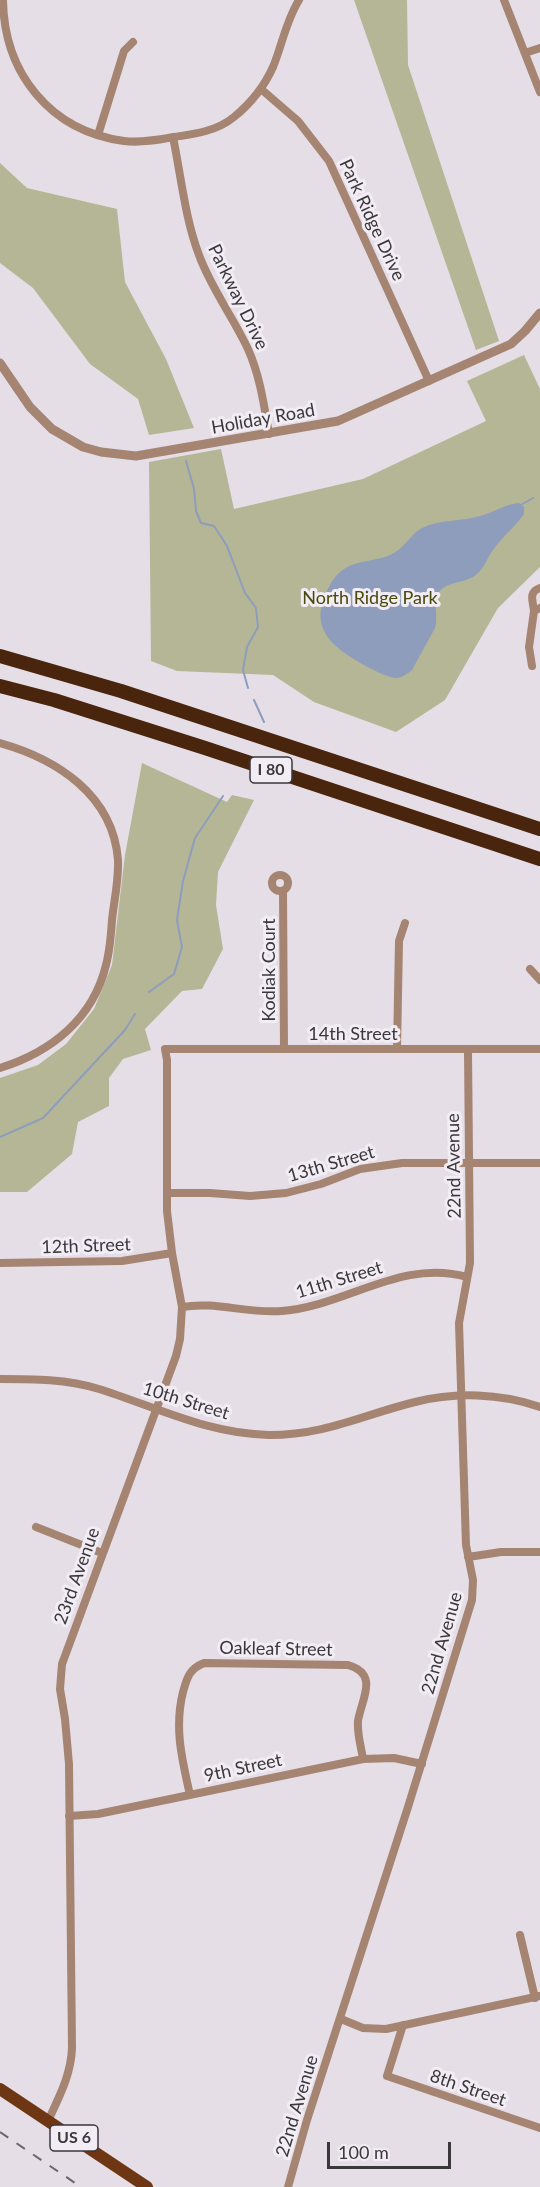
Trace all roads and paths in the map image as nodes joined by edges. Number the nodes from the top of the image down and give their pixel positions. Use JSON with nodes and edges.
{"nodes":[{"id":1,"x":3,"y":0,"type":"edge"},
{"id":2,"x":299,"y":0,"type":"edge"},
{"id":3,"x":504,"y":0,"type":"edge"},
{"id":4,"x":134,"y":42,"type":"dead end"},
{"id":5,"x":540,"y":48,"type":"edge"},
{"id":6,"x":525,"y":53,"type":"junction"},
{"id":7,"x":261,"y":89,"type":"junction"},
{"id":8,"x":540,"y":92,"type":"edge"},
{"id":9,"x":98,"y":135,"type":"junction"},
{"id":10,"x":173,"y":137,"type":"junction"},
{"id":11,"x":540,"y":313,"type":"edge"},
{"id":12,"x":0,"y":363,"type":"edge"},
{"id":13,"x":429,"y":381,"type":"junction"},
{"id":14,"x":270,"y":434,"type":"junction"},
{"id":15,"x":540,"y":588,"type":"edge"},
{"id":16,"x":537,"y":610,"type":"edge"},
{"id":17,"x":0,"y":656,"type":"edge"},
{"id":18,"x":532,"y":666,"type":"dead end"},
{"id":19,"x":0,"y":686,"type":"edge"},
{"id":20,"x":0,"y":743,"type":"edge"},
{"id":21,"x":540,"y":829,"type":"edge"},
{"id":22,"x":540,"y":859,"type":"edge"},
{"id":23,"x":283,"y":891,"type":"dead end"},
{"id":24,"x":405,"y":923,"type":"dead end"},
{"id":25,"x":530,"y":969,"type":"dead end"},
{"id":26,"x":540,"y":980,"type":"edge"},
{"id":27,"x":165,"y":1049,"type":"joint"},
{"id":28,"x":284,"y":1049,"type":"junction"},
{"id":29,"x":398,"y":1049,"type":"junction"},
{"id":30,"x":540,"y":1049,"type":"edge"},
{"id":31,"x":468,"y":1050,"type":"junction"},
{"id":32,"x":0,"y":1068,"type":"edge"},
{"id":33,"x":468,"y":1163,"type":"junction"},
{"id":34,"x":540,"y":1163,"type":"edge"},
{"id":35,"x":167,"y":1193,"type":"junction"},
{"id":36,"x":172,"y":1253,"type":"junction"},
{"id":37,"x":0,"y":1263,"type":"edge"},
{"id":38,"x":467,"y":1277,"type":"junction"},
{"id":39,"x":182,"y":1307,"type":"junction"},
{"id":40,"x":0,"y":1379,"type":"edge"},
{"id":41,"x":461,"y":1395,"type":"junction"},
{"id":42,"x":540,"y":1407,"type":"edge"},
{"id":43,"x":156,"y":1410,"type":"junction"},
{"id":44,"x":36,"y":1527,"type":"dead end"},
{"id":45,"x":540,"y":1552,"type":"edge"},
{"id":46,"x":102,"y":1553,"type":"junction"},
{"id":47,"x":468,"y":1557,"type":"junction"},
{"id":48,"x":363,"y":1759,"type":"junction"},
{"id":49,"x":422,"y":1764,"type":"junction"},
{"id":50,"x":190,"y":1795,"type":"junction"},
{"id":51,"x":69,"y":1816,"type":"junction"},
{"id":52,"x":520,"y":1935,"type":"dead end"},
{"id":53,"x":537,"y":1997,"type":"edge"},
{"id":54,"x":341,"y":2019,"type":"junction"},
{"id":55,"x":403,"y":2025,"type":"junction"},
{"id":56,"x":0,"y":2089,"type":"edge"},
{"id":57,"x":48,"y":2121,"type":"junction"},
{"id":58,"x":540,"y":2128,"type":"edge"},
{"id":59,"x":147,"y":2187,"type":"edge"},
{"id":60,"x":288,"y":2187,"type":"edge"}],
"edges":[{"from":1,"to":9,"type":"street"},
{"from":2,"to":7,"type":"street"},
{"from":3,"to":6,"type":"street"},
{"from":4,"to":9,"type":"street"},
{"from":5,"to":6,"type":"street"},
{"from":6,"to":8,"type":"street"},
{"from":7,"to":10,"type":"street"},
{"from":7,"to":13,"type":"street","name":"Park Ridge Drive"},
{"from":9,"to":10,"type":"street"},
{"from":10,"to":14,"type":"street","name":"Parkway Drive"},
{"from":11,"to":13,"type":"street","name":"Holiday Road"},
{"from":12,"to":14,"type":"street","name":"Holiday Road"},
{"from":13,"to":14,"type":"street","name":"Holiday Road"},
{"from":15,"to":16,"type":"street"},
{"from":16,"to":18,"type":"street"},
{"from":17,"to":21,"type":"highway","number":"I 80"},
{"from":19,"to":22,"type":"highway","number":"I 80"},
{"from":20,"to":32,"type":"street"},
{"from":23,"to":28,"type":"street","name":"Kodiak Court"},
{"from":24,"to":29,"type":"street"},
{"from":25,"to":26,"type":"street"},
{"from":27,"to":28,"type":"street","name":"14th Street"},
{"from":27,"to":35,"type":"street","name":"23rd Avenue"},
{"from":28,"to":29,"type":"street","name":"14th Street"},
{"from":29,"to":31,"type":"street","name":"14th Street"},
{"from":30,"to":31,"type":"street","name":"14th Street"},
{"from":31,"to":33,"type":"street","name":"22nd Avenue"},
{"from":33,"to":34,"type":"street","name":"13th Street"},
{"from":33,"to":35,"type":"street","name":"13th Street"},
{"from":33,"to":38,"type":"street","name":"22nd Avenue"},
{"from":35,"to":36,"type":"street","name":"23rd Avenue"},
{"from":36,"to":37,"type":"street","name":"12th Street"},
{"from":36,"to":39,"type":"street","name":"23rd Avenue"},
{"from":38,"to":39,"type":"street","name":"11th Street"},
{"from":38,"to":41,"type":"street","name":"22nd Avenue"},
{"from":39,"to":43,"type":"street","name":"23rd Avenue"},
{"from":40,"to":43,"type":"street","name":"10th Street"},
{"from":41,"to":42,"type":"street","name":"10th Street"},
{"from":41,"to":43,"type":"street","name":"10th Street"},
{"from":41,"to":47,"type":"street","name":"22nd Avenue"},
{"from":43,"to":46,"type":"street","name":"23rd Avenue"},
{"from":44,"to":46,"type":"street"},
{"from":45,"to":47,"type":"street"},
{"from":46,"to":51,"type":"street","name":"23rd Avenue"},
{"from":47,"to":49,"type":"street","name":"22nd Avenue"},
{"from":48,"to":49,"type":"street","name":"9th Street"},
{"from":48,"to":50,"type":"street","name":"9th Street"},
{"from":48,"to":50,"type":"street","name":"Oakleaf Street"},
{"from":49,"to":54,"type":"street","name":"22nd Avenue"},
{"from":50,"to":51,"type":"street","name":"9th Street"},
{"from":51,"to":57,"type":"street","name":"23rd Avenue"},
{"from":52,"to":53,"type":"street"},
{"from":53,"to":55,"type":"street"},
{"from":54,"to":55,"type":"street"},
{"from":54,"to":60,"type":"street","name":"22nd Avenue"},
{"from":55,"to":58,"type":"street","name":"8th Street"},
{"from":56,"to":57,"type":"main road","number":"US 6"},
{"from":57,"to":59,"type":"main road","number":"US 6"}]}
